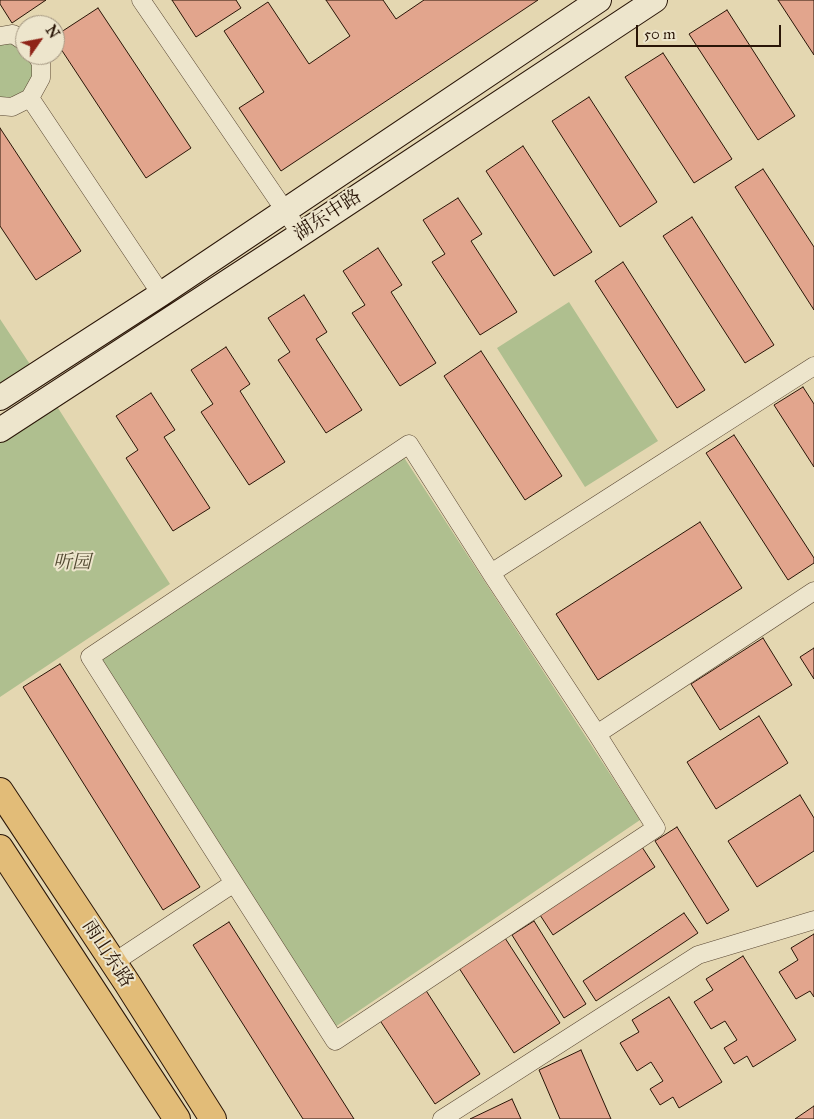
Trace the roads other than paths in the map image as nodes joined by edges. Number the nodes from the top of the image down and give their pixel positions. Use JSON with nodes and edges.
{"nodes":[{"id":1,"x":141,"y":0,"type":"edge"},
{"id":2,"x":599,"y":0,"type":"edge"},
{"id":3,"x":655,"y":0,"type":"edge"},
{"id":4,"x":15,"y":35,"type":"edge"},
{"id":5,"x":0,"y":36,"type":"edge"},
{"id":6,"x":41,"y":65,"type":"edge"},
{"id":7,"x":30,"y":98,"type":"junction"},
{"id":8,"x":0,"y":106,"type":"edge"},
{"id":9,"x":285,"y":210,"type":"junction"},
{"id":10,"x":301,"y":234,"type":"junction"},
{"id":11,"x":161,"y":294,"type":"junction"},
{"id":12,"x":814,"y":366,"type":"edge"},
{"id":13,"x":0,"y":398,"type":"edge"},
{"id":14,"x":0,"y":430,"type":"edge"},
{"id":15,"x":491,"y":573,"type":"junction"},
{"id":16,"x":814,"y":591,"type":"edge"},
{"id":17,"x":597,"y":734,"type":"junction"},
{"id":18,"x":0,"y":791,"type":"edge"},
{"id":19,"x":0,"y":848,"type":"edge"},
{"id":20,"x":234,"y":883,"type":"junction"},
{"id":21,"x":814,"y":920,"type":"edge"},
{"id":22,"x":113,"y":963,"type":"junction"},
{"id":23,"x":177,"y":1119,"type":"edge"},
{"id":24,"x":213,"y":1119,"type":"edge"},
{"id":25,"x":442,"y":1119,"type":"edge"}],
"edges":[{"from":1,"to":9,"type":"street"},
{"from":2,"to":9,"type":"main road","name":"湖东中路"},
{"from":3,"to":10,"type":"main road","name":"湖东中路"},
{"from":4,"to":5,"type":"street"},
{"from":6,"to":7,"type":"street"},
{"from":7,"to":8,"type":"street"},
{"from":7,"to":11,"type":"street"},
{"from":9,"to":10,"type":"street"},
{"from":9,"to":11,"type":"main road","name":"湖东中路"},
{"from":10,"to":14,"type":"main road","name":"湖东中路"},
{"from":11,"to":13,"type":"main road","name":"湖东中路"},
{"from":12,"to":15,"type":"street"},
{"from":15,"to":17,"type":"street"},
{"from":15,"to":20,"type":"street"},
{"from":16,"to":17,"type":"street"},
{"from":17,"to":20,"type":"street"},
{"from":18,"to":22,"type":"main road","name":"雨山东路"},
{"from":19,"to":23,"type":"main road","name":"雨山东路"},
{"from":20,"to":22,"type":"street"},
{"from":21,"to":25,"type":"street"},
{"from":22,"to":24,"type":"main road","name":"雨山东路"}]}
